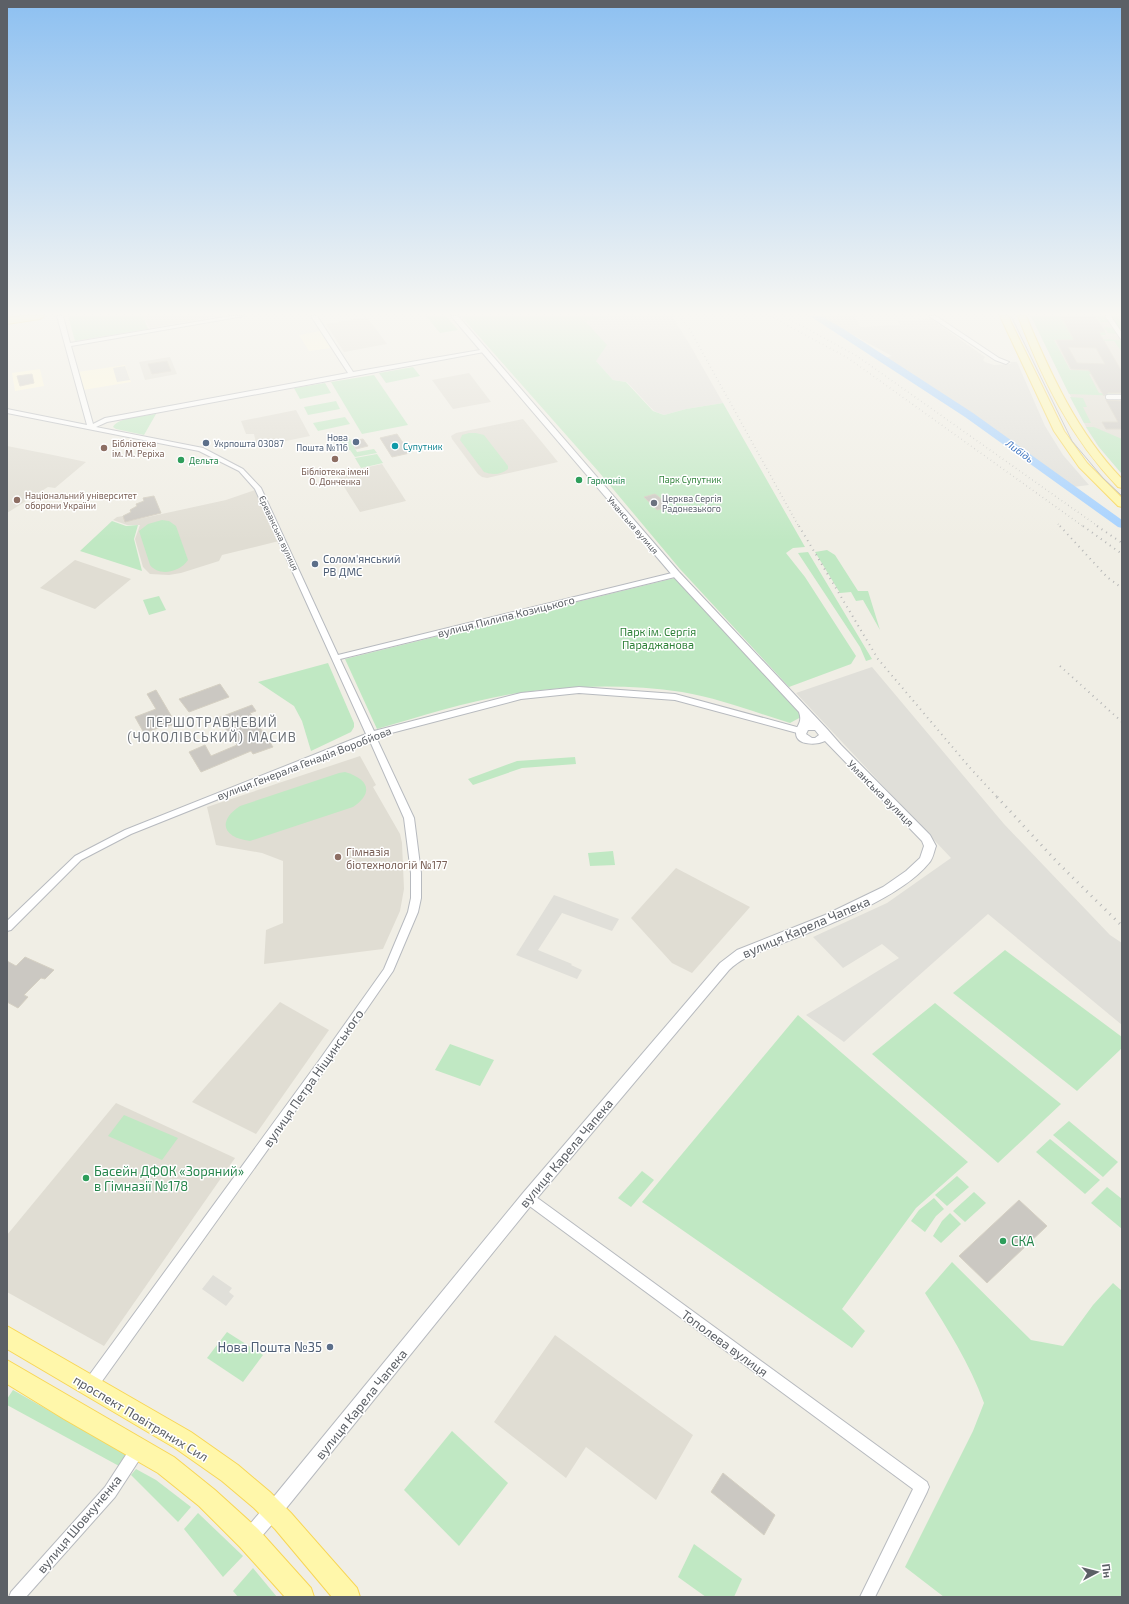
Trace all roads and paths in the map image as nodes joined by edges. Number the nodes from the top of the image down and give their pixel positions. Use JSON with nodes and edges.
{"nodes":[{"id":1,"x":81,"y":391,"type":"edge"},
{"id":2,"x":262,"y":391,"type":"edge"},
{"id":3,"x":518,"y":391,"type":"edge"},
{"id":4,"x":1040,"y":391,"type":"edge"},
{"id":5,"x":1056,"y":391,"type":"edge"},
{"id":6,"x":1108,"y":397,"type":"dead end"},
{"id":7,"x":1122,"y":397,"type":"edge"},
{"id":8,"x":7,"y":411,"type":"edge"},
{"id":9,"x":91,"y":428,"type":"junction"},
{"id":10,"x":1122,"y":484,"type":"edge"},
{"id":11,"x":1122,"y":504,"type":"edge"},
{"id":12,"x":676,"y":574,"type":"junction"},
{"id":13,"x":336,"y":658,"type":"junction"},
{"id":14,"x":804,"y":710,"type":"junction"},
{"id":15,"x":802,"y":730,"type":"junction"},
{"id":16,"x":823,"y":732,"type":"junction"},
{"id":17,"x":370,"y":735,"type":"junction"},
{"id":18,"x":817,"y":741,"type":"junction"},
{"id":19,"x":837,"y":748,"type":"junction"},
{"id":20,"x":926,"y":838,"type":"joint"},
{"id":21,"x":7,"y":927,"type":"edge"},
{"id":22,"x":528,"y":1198,"type":"junction"},
{"id":23,"x":7,"y":1337,"type":"edge"},
{"id":24,"x":7,"y":1371,"type":"edge"},
{"id":25,"x":90,"y":1387,"type":"junction"},
{"id":26,"x":138,"y":1449,"type":"junction"},
{"id":27,"x":273,"y":1511,"type":"junction"},
{"id":28,"x":250,"y":1538,"type":"junction"},
{"id":29,"x":16,"y":1597,"type":"edge"},
{"id":30,"x":302,"y":1597,"type":"edge"},
{"id":31,"x":348,"y":1597,"type":"edge"},
{"id":32,"x":867,"y":1597,"type":"edge"}],
"edges":[{"from":1,"to":9,"type":"street"},
{"from":2,"to":9,"type":"street"},
{"from":3,"to":12,"type":"street","name":"Уманська вулиця"},
{"from":4,"to":11,"type":"main road"},
{"from":5,"to":10,"type":"main road"},
{"from":6,"to":7,"type":"street"},
{"from":8,"to":9,"type":"street","name":"Єреванська вулиця"},
{"from":9,"to":13,"type":"street","name":"Єреванська вулиця"},
{"from":12,"to":13,"type":"street","name":"вулиця Пилипа Козицького"},
{"from":12,"to":14,"type":"street","name":"Уманська вулиця"},
{"from":13,"to":17,"type":"street","name":"Єреванська вулиця"},
{"from":14,"to":15,"type":"street"},
{"from":14,"to":16,"type":"street","name":"Уманська вулиця"},
{"from":15,"to":16,"type":"street"},
{"from":15,"to":17,"type":"street","name":"вулиця Генерала Генадія Воробйова"},
{"from":15,"to":18,"type":"street","name":"Уманська вулиця"},
{"from":16,"to":18,"type":"street"},
{"from":16,"to":19,"type":"street","name":"Уманська вулиця"},
{"from":17,"to":21,"type":"street","name":"вулиця Генерала Генадія Воробйова"},
{"from":17,"to":25,"type":"street","name":"вулиця Петра Ніщинського"},
{"from":18,"to":19,"type":"street","name":"Уманська вулиця"},
{"from":19,"to":20,"type":"street","name":"Уманська вулиця"},
{"from":20,"to":22,"type":"street","name":"вулиця Карела Чапека"},
{"from":22,"to":27,"type":"street","name":"вулиця Карела Чапека"},
{"from":22,"to":32,"type":"street","name":"Тополева вулиця"},
{"from":23,"to":25,"type":"main road","name":"проспект Повітряних Сил"},
{"from":24,"to":26,"type":"main road"},
{"from":25,"to":27,"type":"main road","name":"проспект Повітряних Сил"},
{"from":26,"to":28,"type":"main road"},
{"from":26,"to":29,"type":"street","name":"вулиця Шовкуненка"},
{"from":27,"to":28,"type":"street","name":"вулиця Карела Чапека"},
{"from":27,"to":31,"type":"main road","name":"проспект Повітряних Сил"},
{"from":28,"to":30,"type":"main road"}]}
